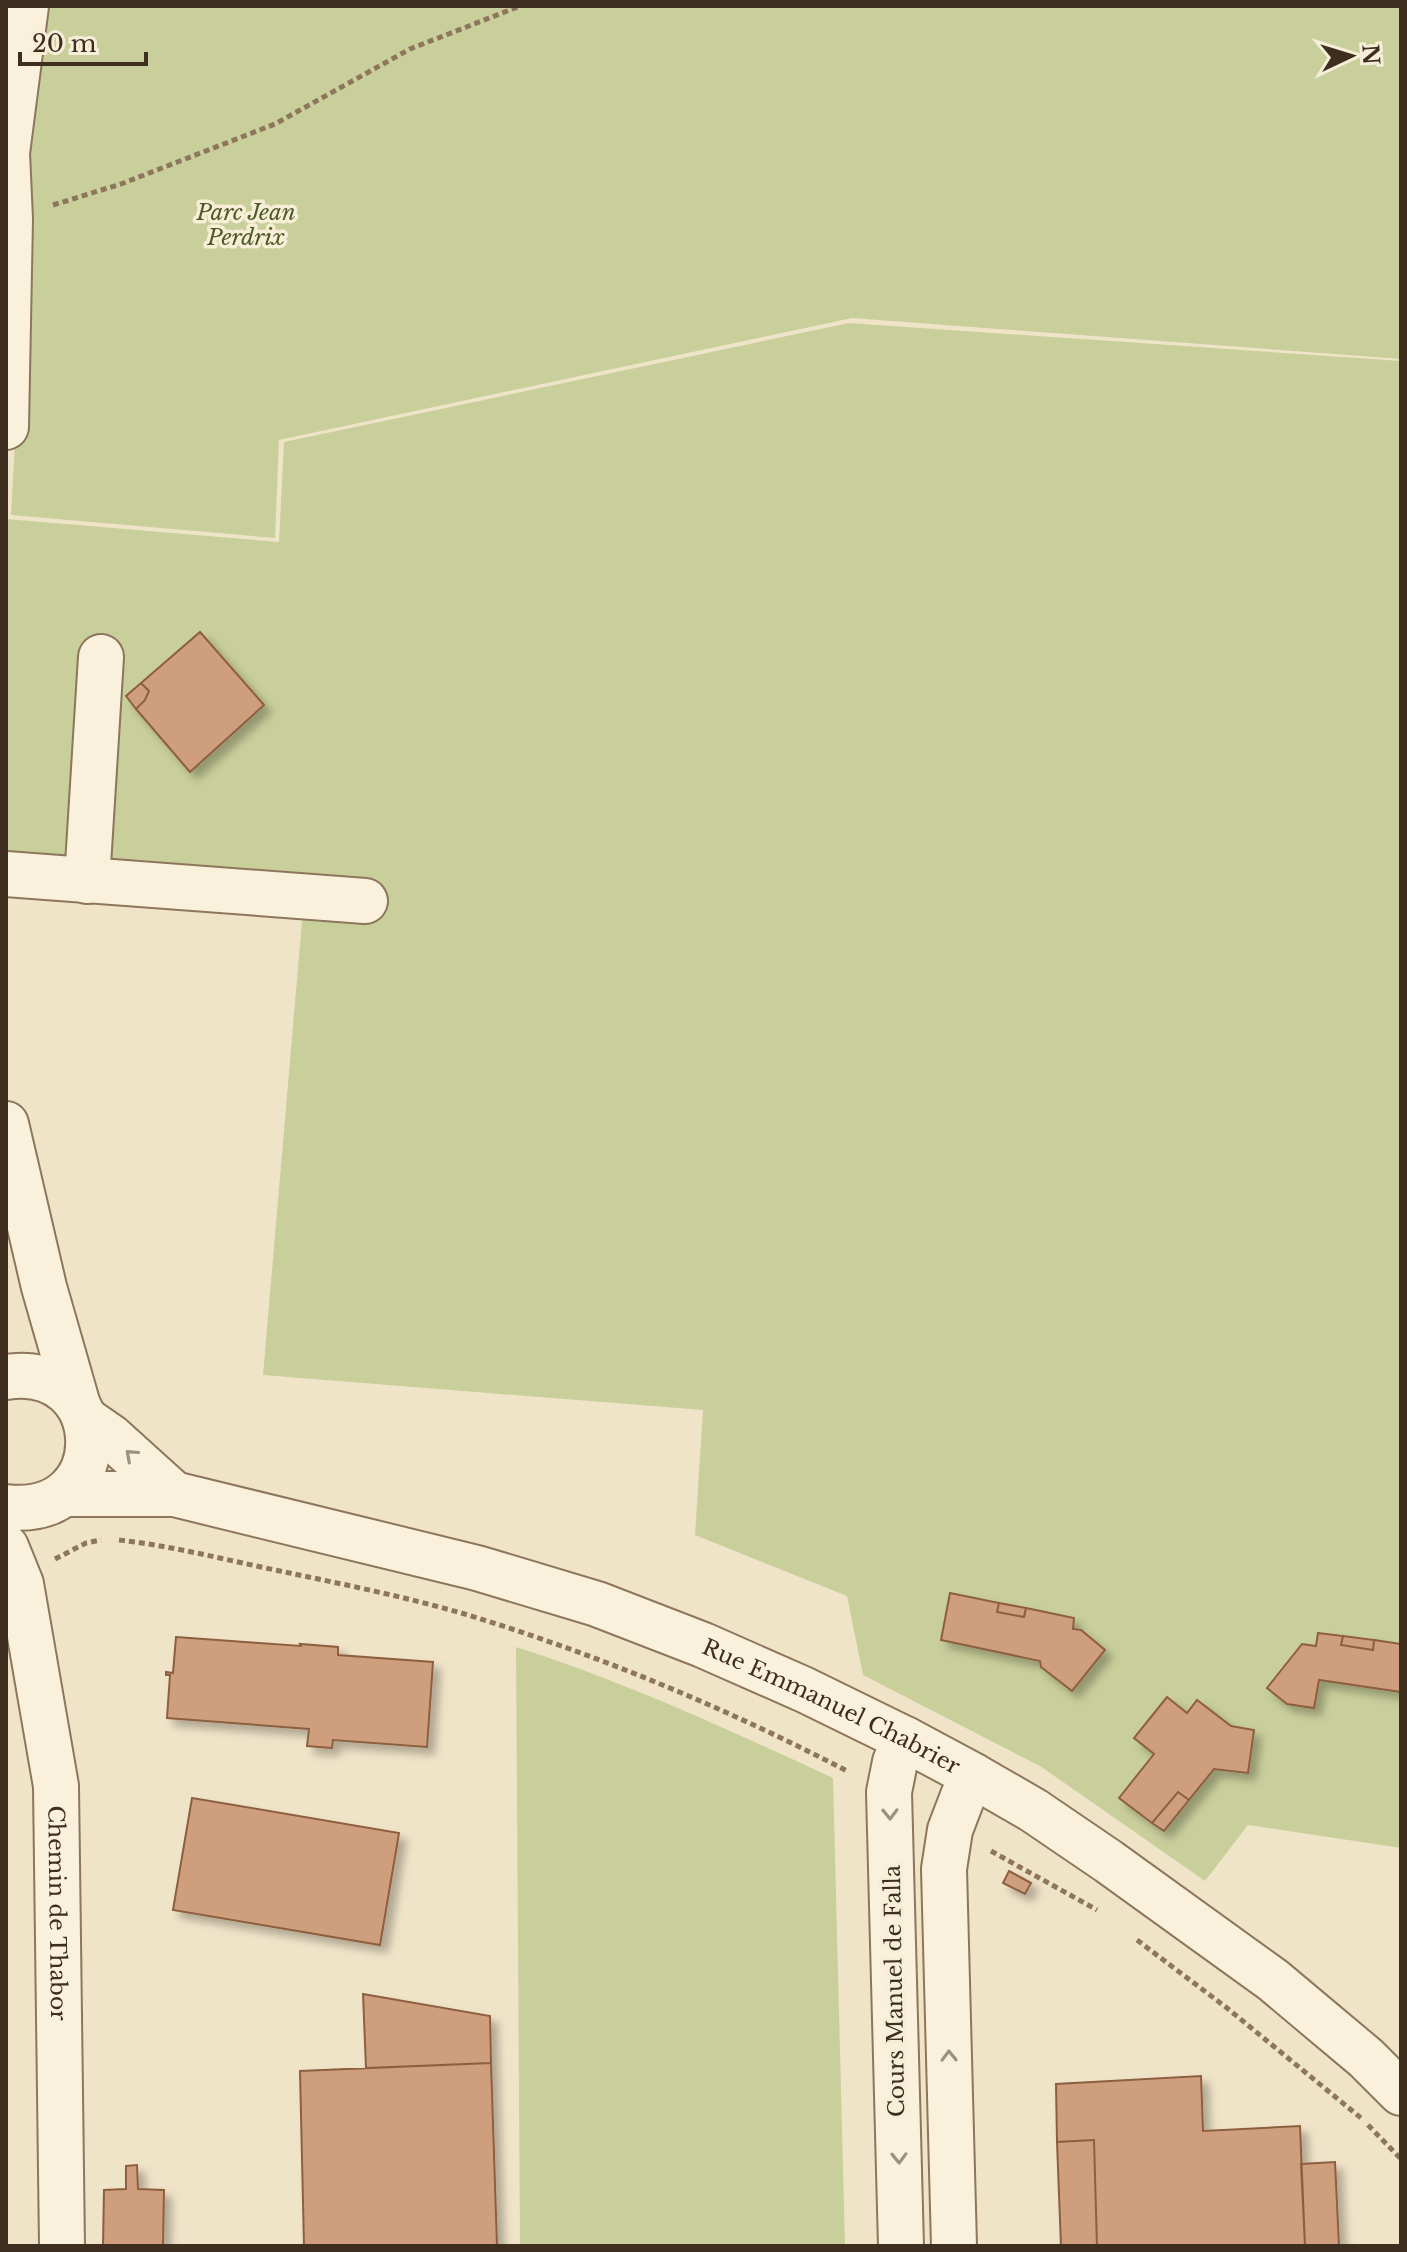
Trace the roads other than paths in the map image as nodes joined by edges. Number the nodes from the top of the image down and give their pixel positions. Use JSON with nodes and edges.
{"nodes":[{"id":1,"x":26,"y":6,"type":"edge"},
{"id":2,"x":6,"y":427,"type":"edge"},
{"id":3,"x":101,"y":657,"type":"dead end"},
{"id":4,"x":6,"y":874,"type":"edge"},
{"id":5,"x":87,"y":881,"type":"junction"},
{"id":6,"x":365,"y":901,"type":"dead end"},
{"id":7,"x":6,"y":1124,"type":"edge"},
{"id":8,"x":44,"y":1287,"type":"junction"},
{"id":9,"x":14,"y":1376,"type":"edge"},
{"id":10,"x":81,"y":1411,"type":"junction"},
{"id":11,"x":174,"y":1494,"type":"junction"},
{"id":12,"x":39,"y":1502,"type":"edge"},
{"id":13,"x":14,"y":1566,"type":"edge"},
{"id":14,"x":905,"y":1739,"type":"junction"},
{"id":15,"x":974,"y":1776,"type":"junction"},
{"id":16,"x":1401,"y":2093,"type":"edge"},
{"id":17,"x":62,"y":2246,"type":"edge"},
{"id":18,"x":901,"y":2246,"type":"edge"},
{"id":19,"x":954,"y":2246,"type":"edge"}],
"edges":[{"from":1,"to":2,"type":"street"},
{"from":3,"to":5,"type":"street"},
{"from":4,"to":5,"type":"street"},
{"from":5,"to":6,"type":"street"},
{"from":7,"to":8,"type":"street"},
{"from":8,"to":9,"type":"street"},
{"from":8,"to":10,"type":"street"},
{"from":9,"to":10,"type":"street","name":"Rue Emmanuel Chabrier"},
{"from":11,"to":10,"type":"street","name":"Rue Emmanuel Chabrier","one_way":true},
{"from":10,"to":12,"type":"street"},
{"from":11,"to":12,"type":"street","name":"Rue Emmanuel Chabrier"},
{"from":11,"to":14,"type":"street","name":"Rue Emmanuel Chabrier"},
{"from":12,"to":13,"type":"street","name":"Chemin de Thabor"},
{"from":13,"to":17,"type":"street","name":"Chemin de Thabor"},
{"from":14,"to":15,"type":"street","name":"Rue Emmanuel Chabrier"},
{"from":14,"to":18,"type":"street","name":"Cours Manuel de Falla","one_way":true},
{"from":15,"to":16,"type":"street","name":"Rue Emmanuel Chabrier"},
{"from":19,"to":15,"type":"street","one_way":true}]}
